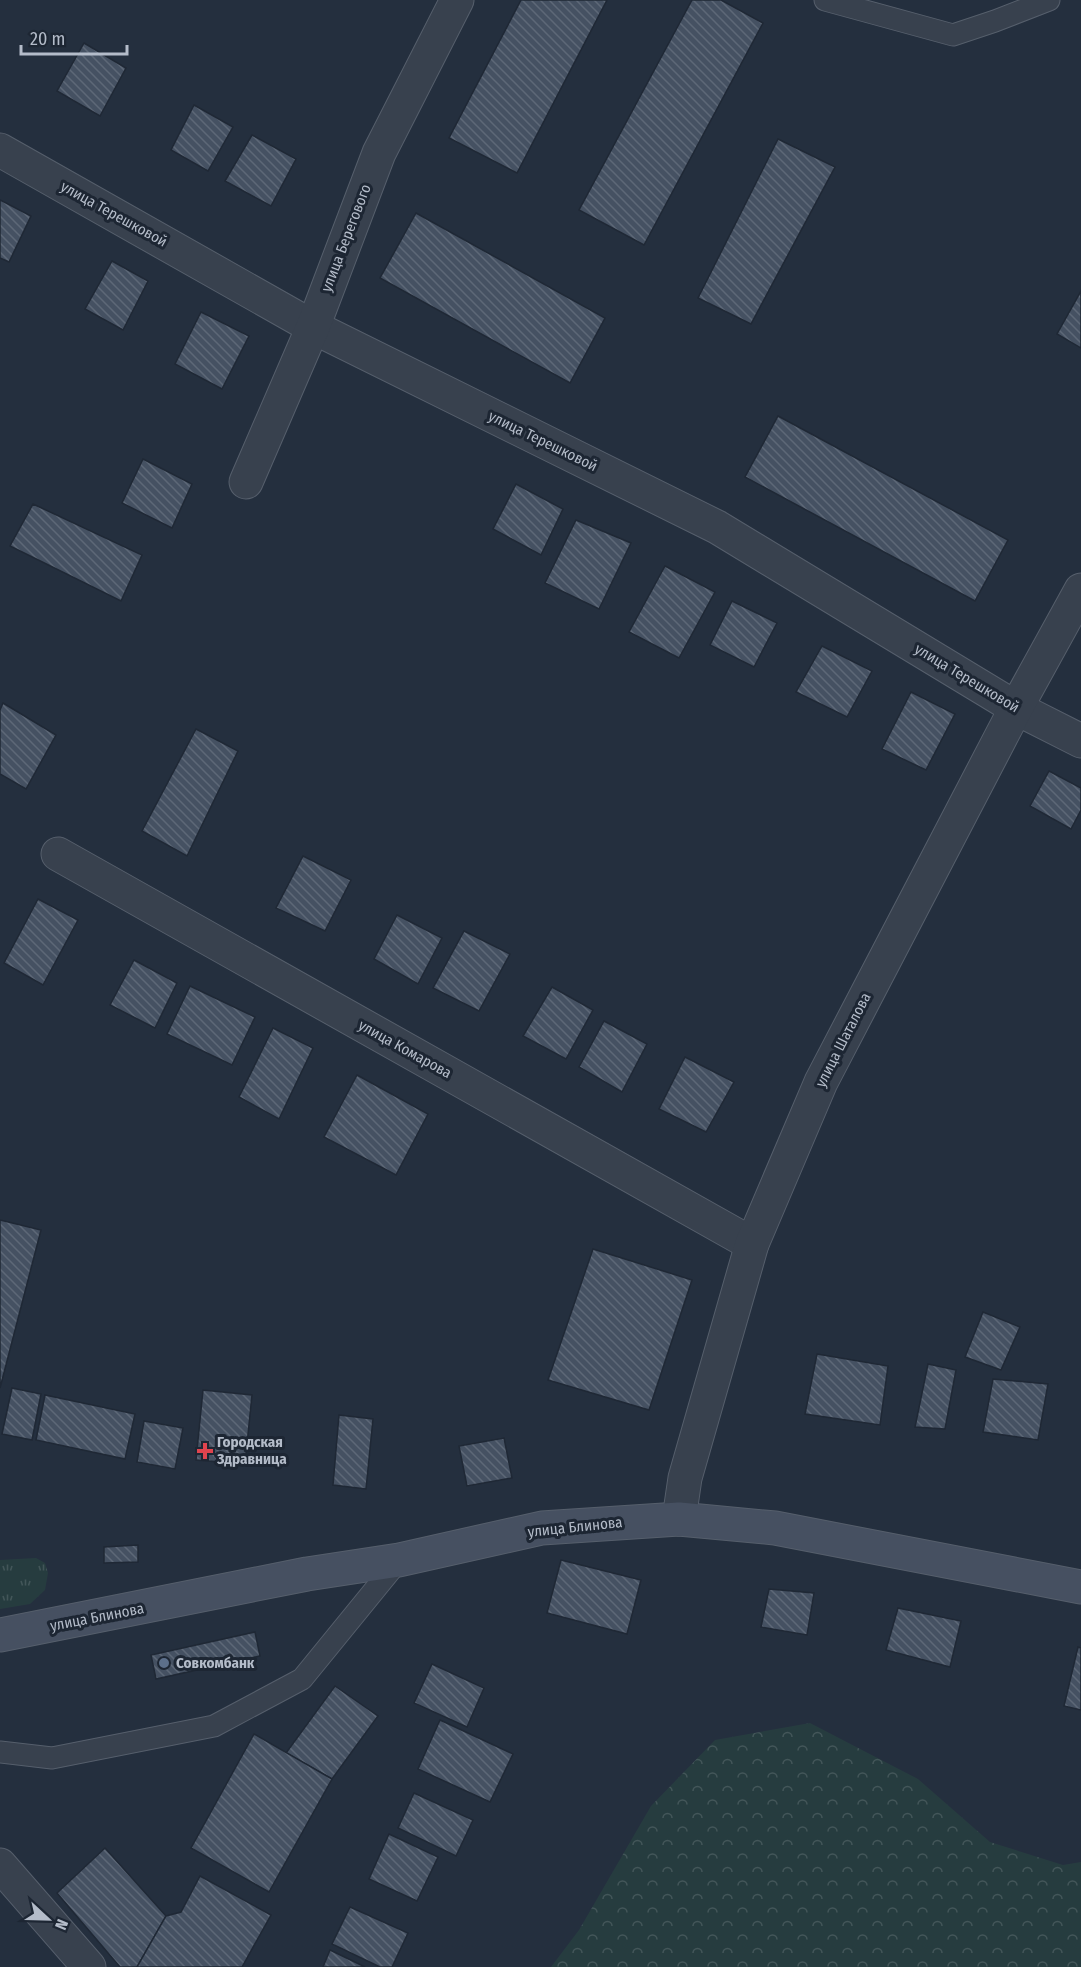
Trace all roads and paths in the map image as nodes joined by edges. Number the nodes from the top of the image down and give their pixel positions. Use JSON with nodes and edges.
{"nodes":[{"id":1,"x":457,"y":0,"type":"edge"},
{"id":2,"x":825,"y":0,"type":"edge"},
{"id":3,"x":1048,"y":0,"type":"edge"},
{"id":4,"x":0,"y":150,"type":"edge"},
{"id":5,"x":313,"y":327,"type":"junction"},
{"id":6,"x":246,"y":482,"type":"dead end"},
{"id":7,"x":1081,"y":590,"type":"edge"},
{"id":8,"x":1016,"y":708,"type":"junction"},
{"id":9,"x":1081,"y":741,"type":"edge"},
{"id":10,"x":58,"y":854,"type":"dead end"},
{"id":11,"x":752,"y":1244,"type":"junction"},
{"id":12,"x":679,"y":1519,"type":"junction"},
{"id":13,"x":399,"y":1560,"type":"junction"},
{"id":14,"x":1081,"y":1587,"type":"edge"},
{"id":15,"x":0,"y":1635,"type":"edge"},
{"id":16,"x":0,"y":1752,"type":"edge"},
{"id":17,"x":0,"y":1865,"type":"edge"},
{"id":18,"x":89,"y":1967,"type":"edge"}],
"edges":[{"from":1,"to":5,"type":"street","name":"улица Берегового"},
{"from":2,"to":3,"type":"lane"},
{"from":4,"to":5,"type":"street","name":"улица Терешковой"},
{"from":5,"to":6,"type":"street","name":"улица Берегового"},
{"from":5,"to":8,"type":"street","name":"улица Терешковой"},
{"from":7,"to":8,"type":"street","name":"улица Шаталова"},
{"from":8,"to":9,"type":"street","name":"улица Терешковой"},
{"from":8,"to":11,"type":"street","name":"улица Шаталова"},
{"from":10,"to":11,"type":"street","name":"улица Комарова"},
{"from":11,"to":12,"type":"street","name":"улица Шаталова"},
{"from":12,"to":13,"type":"main road","name":"улица Блинова"},
{"from":12,"to":14,"type":"main road","name":"улица Блинова"},
{"from":13,"to":15,"type":"main road","name":"улица Блинова"},
{"from":13,"to":16,"type":"lane"},
{"from":17,"to":18,"type":"street"}]}
